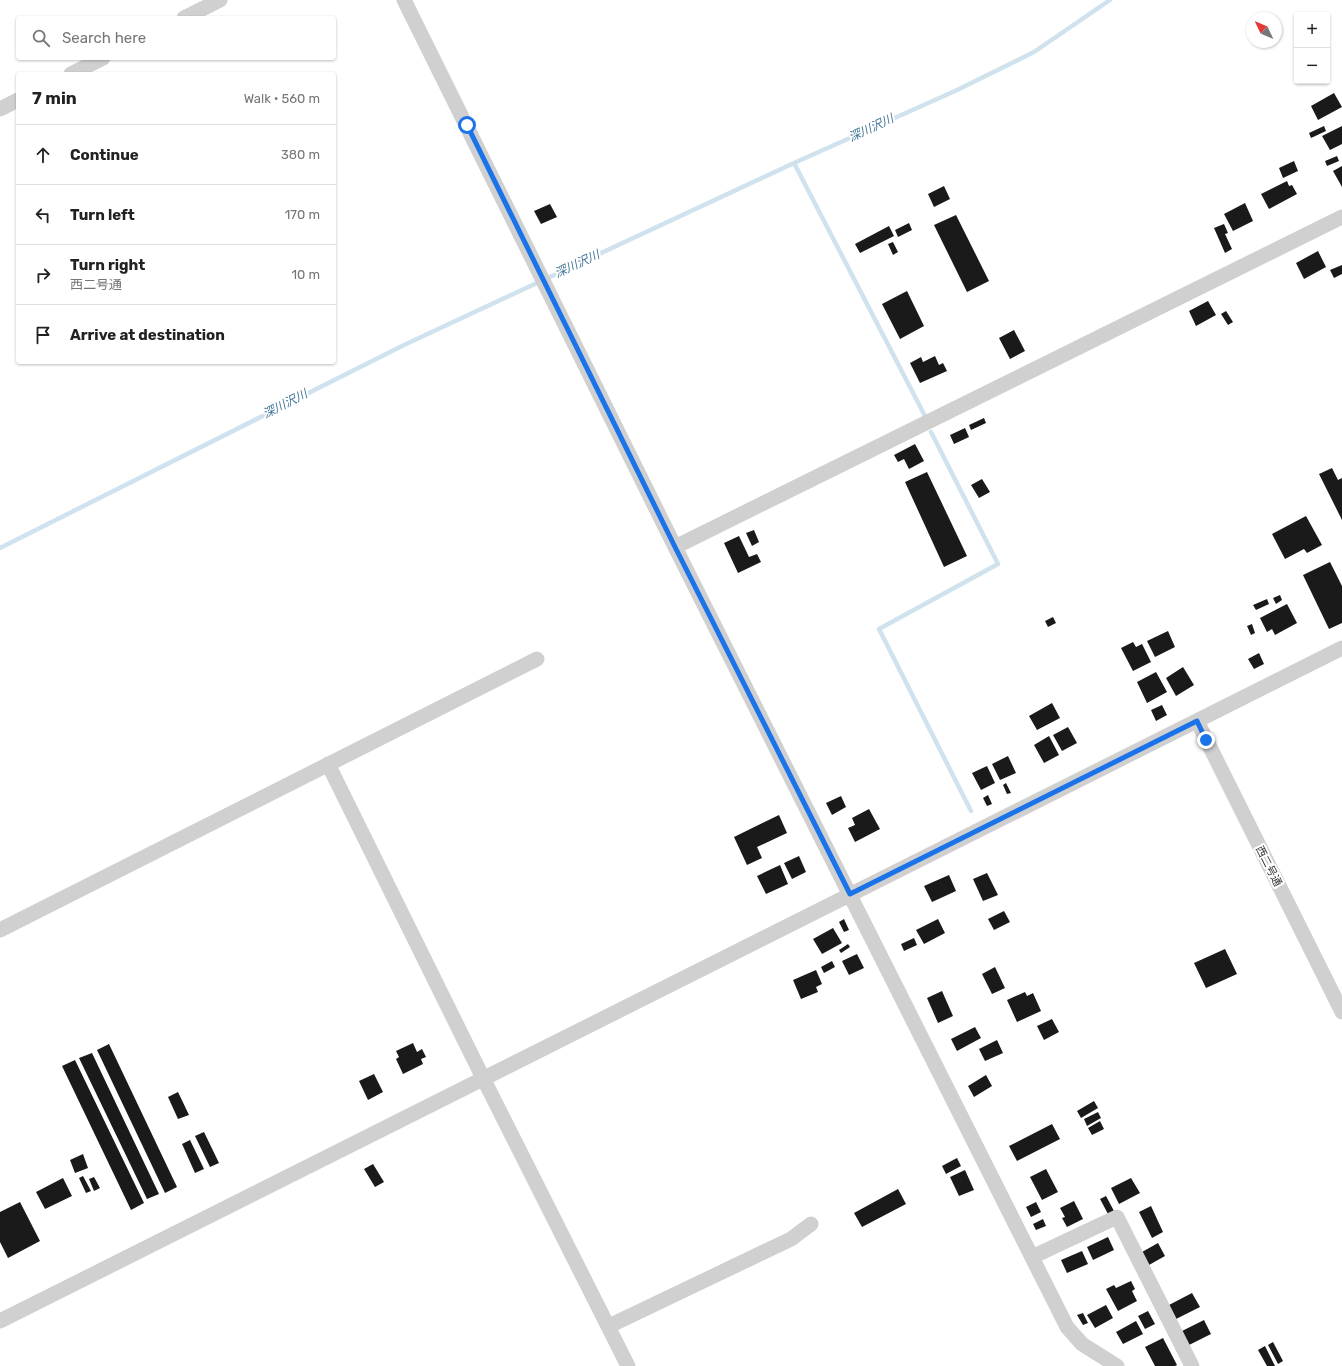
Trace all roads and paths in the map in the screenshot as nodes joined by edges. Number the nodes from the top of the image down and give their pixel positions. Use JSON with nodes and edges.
{"nodes":[{"id":1,"x":220,"y":0,"type":"edge"},
{"id":2,"x":404,"y":0,"type":"edge"},
{"id":3,"x":188,"y":16,"type":"edge"},
{"id":4,"x":99,"y":60,"type":"edge"},
{"id":5,"x":75,"y":72,"type":"edge"},
{"id":6,"x":16,"y":101,"type":"edge"},
{"id":7,"x":0,"y":109,"type":"edge"},
{"id":8,"x":1341,"y":221,"type":"edge"},
{"id":9,"x":675,"y":547,"type":"junction"},
{"id":10,"x":1342,"y":648,"type":"edge"},
{"id":11,"x":537,"y":659,"type":"dead end"},
{"id":12,"x":1197,"y":721,"type":"junction"},
{"id":13,"x":328,"y":764,"type":"junction"},
{"id":14,"x":850,"y":894,"type":"junction"},
{"id":15,"x":0,"y":930,"type":"edge"},
{"id":16,"x":1342,"y":1012,"type":"edge"},
{"id":17,"x":483,"y":1078,"type":"junction"},
{"id":18,"x":811,"y":1224,"type":"dead end"},
{"id":19,"x":1032,"y":1258,"type":"junction"},
{"id":20,"x":0,"y":1320,"type":"edge"},
{"id":21,"x":609,"y":1326,"type":"junction"},
{"id":22,"x":628,"y":1366,"type":"edge"},
{"id":23,"x":1117,"y":1366,"type":"edge"},
{"id":24,"x":1192,"y":1366,"type":"edge"}],
"edges":[{"from":1,"to":3,"type":"street"},
{"from":2,"to":9,"type":"street"},
{"from":4,"to":5,"type":"street"},
{"from":6,"to":7,"type":"street"},
{"from":8,"to":9,"type":"street"},
{"from":9,"to":14,"type":"street"},
{"from":10,"to":12,"type":"street"},
{"from":11,"to":13,"type":"street"},
{"from":12,"to":14,"type":"street"},
{"from":12,"to":16,"type":"street","name":"西二号通"},
{"from":13,"to":15,"type":"street"},
{"from":13,"to":17,"type":"street"},
{"from":14,"to":17,"type":"street"},
{"from":14,"to":19,"type":"street"},
{"from":17,"to":20,"type":"street"},
{"from":17,"to":21,"type":"street"},
{"from":18,"to":21,"type":"street"},
{"from":19,"to":23,"type":"street"},
{"from":19,"to":24,"type":"street"},
{"from":21,"to":22,"type":"street"}]}
